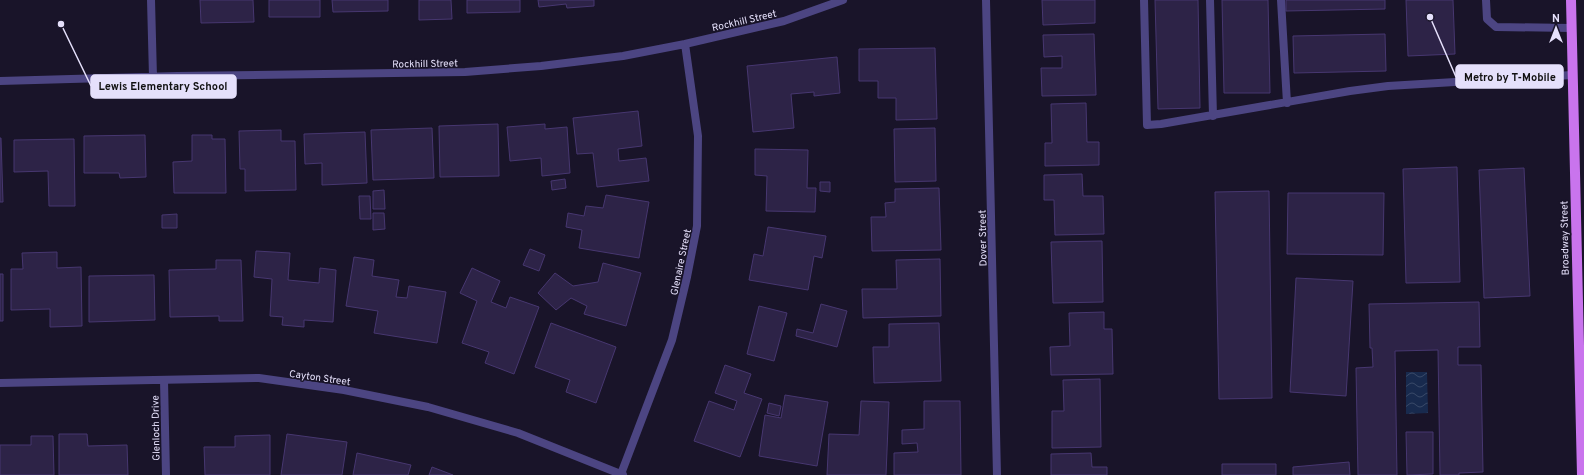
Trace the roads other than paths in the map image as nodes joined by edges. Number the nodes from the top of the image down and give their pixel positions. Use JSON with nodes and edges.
{"nodes":[{"id":1,"x":151,"y":0,"type":"edge"},
{"id":2,"x":843,"y":0,"type":"edge"},
{"id":3,"x":986,"y":0,"type":"edge"},
{"id":4,"x":1144,"y":0,"type":"edge"},
{"id":5,"x":1210,"y":0,"type":"edge"},
{"id":6,"x":1281,"y":0,"type":"edge"},
{"id":7,"x":1486,"y":0,"type":"edge"},
{"id":8,"x":1571,"y":0,"type":"edge"},
{"id":9,"x":1572,"y":28,"type":"junction"},
{"id":10,"x":685,"y":44,"type":"junction"},
{"id":11,"x":1572,"y":75,"type":"junction"},
{"id":12,"x":153,"y":77,"type":"junction"},
{"id":13,"x":0,"y":81,"type":"edge"},
{"id":14,"x":1287,"y":103,"type":"junction"},
{"id":15,"x":1213,"y":116,"type":"junction"},
{"id":16,"x":164,"y":380,"type":"junction"},
{"id":17,"x":0,"y":383,"type":"edge"},
{"id":18,"x":1583,"y":431,"type":"edge"},
{"id":19,"x":166,"y":475,"type":"edge"},
{"id":20,"x":622,"y":475,"type":"edge"},
{"id":21,"x":997,"y":475,"type":"edge"},
{"id":22,"x":1582,"y":475,"type":"edge"}],
"edges":[{"from":1,"to":12,"type":"street"},
{"from":2,"to":10,"type":"street","name":"Rockhill Street"},
{"from":3,"to":21,"type":"street","name":"Dover Street"},
{"from":4,"to":15,"type":"street"},
{"from":5,"to":15,"type":"street"},
{"from":6,"to":14,"type":"street"},
{"from":7,"to":9,"type":"street"},
{"from":8,"to":9,"type":"main road","name":"Broadway Street"},
{"from":9,"to":11,"type":"main road","name":"Broadway Street"},
{"from":10,"to":12,"type":"street","name":"Rockhill Street"},
{"from":10,"to":20,"type":"street","name":"Glenaire Street"},
{"from":11,"to":14,"type":"street"},
{"from":11,"to":18,"type":"main road","name":"Broadway Street"},
{"from":12,"to":13,"type":"street","name":"Rockhill Street"},
{"from":14,"to":15,"type":"street"},
{"from":16,"to":17,"type":"street","name":"Cayton Street"},
{"from":16,"to":19,"type":"street","name":"Glenloch Drive"},
{"from":16,"to":20,"type":"street","name":"Cayton Street"},
{"from":18,"to":22,"type":"main road","name":"Broadway Street"}]}
